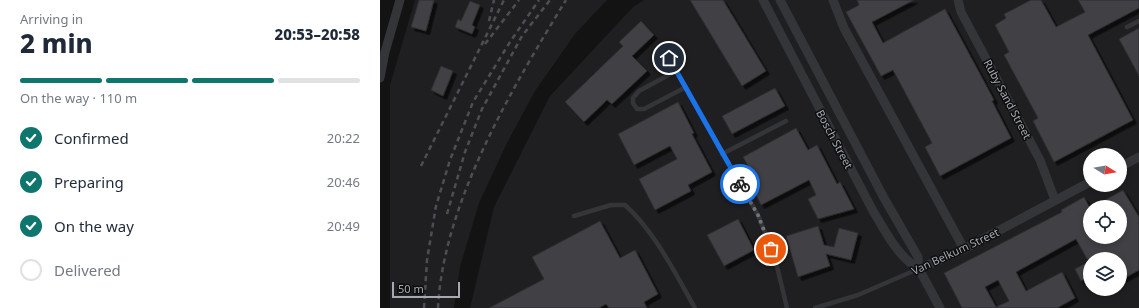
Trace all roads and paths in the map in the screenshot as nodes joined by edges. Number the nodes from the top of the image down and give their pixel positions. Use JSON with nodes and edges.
{"nodes":[{"id":1,"x":400,"y":0,"type":"edge"},
{"id":2,"x":763,"y":0,"type":"edge"},
{"id":3,"x":780,"y":0,"type":"edge"},
{"id":4,"x":833,"y":0,"type":"edge"},
{"id":5,"x":958,"y":0,"type":"edge"},
{"id":6,"x":1139,"y":21,"type":"edge"},
{"id":7,"x":1127,"y":27,"type":"dead end"},
{"id":8,"x":669,"y":58,"type":"dead end"},
{"id":9,"x":676,"y":70,"type":"junction"},
{"id":10,"x":380,"y":78,"type":"edge"},
{"id":11,"x":686,"y":88,"type":"junction"},
{"id":12,"x":786,"y":121,"type":"dead end"},
{"id":13,"x":722,"y":154,"type":"junction"},
{"id":14,"x":1139,"y":157,"type":"edge"},
{"id":15,"x":1127,"y":163,"type":"edge"},
{"id":16,"x":1083,"y":186,"type":"edge"},
{"id":17,"x":1055,"y":200,"type":"junction"},
{"id":18,"x":574,"y":216,"type":"dead end"},
{"id":19,"x":964,"y":249,"type":"junction"},
{"id":20,"x":919,"y":269,"type":"junction"},
{"id":21,"x":695,"y":308,"type":"edge"},
{"id":22,"x":787,"y":308,"type":"edge"},
{"id":23,"x":815,"y":308,"type":"edge"},
{"id":24,"x":940,"y":308,"type":"edge"}],
"edges":[{"from":1,"to":10,"type":"street"},
{"from":2,"to":20,"type":"street","name":"Bosch Street"},
{"from":3,"to":20,"type":"street","name":"Bosch Street"},
{"from":4,"to":19,"type":"street"},
{"from":5,"to":17,"type":"street","name":"Ruby Sand Street"},
{"from":6,"to":7,"type":"lane"},
{"from":8,"to":9,"type":"lane"},
{"from":9,"to":11,"type":"lane"},
{"from":9,"to":11,"type":"lane"},
{"from":11,"to":13,"type":"lane"},
{"from":12,"to":13,"type":"lane"},
{"from":13,"to":22,"type":"lane"},
{"from":14,"to":15,"type":"street"},
{"from":16,"to":17,"type":"street","name":"Van Belkum Street"},
{"from":17,"to":19,"type":"street","name":"Van Belkum Street"},
{"from":18,"to":21,"type":"lane"},
{"from":19,"to":20,"type":"street","name":"Van Belkum Street"},
{"from":20,"to":23,"type":"lane","name":"Van Belkum Street"},
{"from":20,"to":24,"type":"street","name":"Bosch Street"}]}
